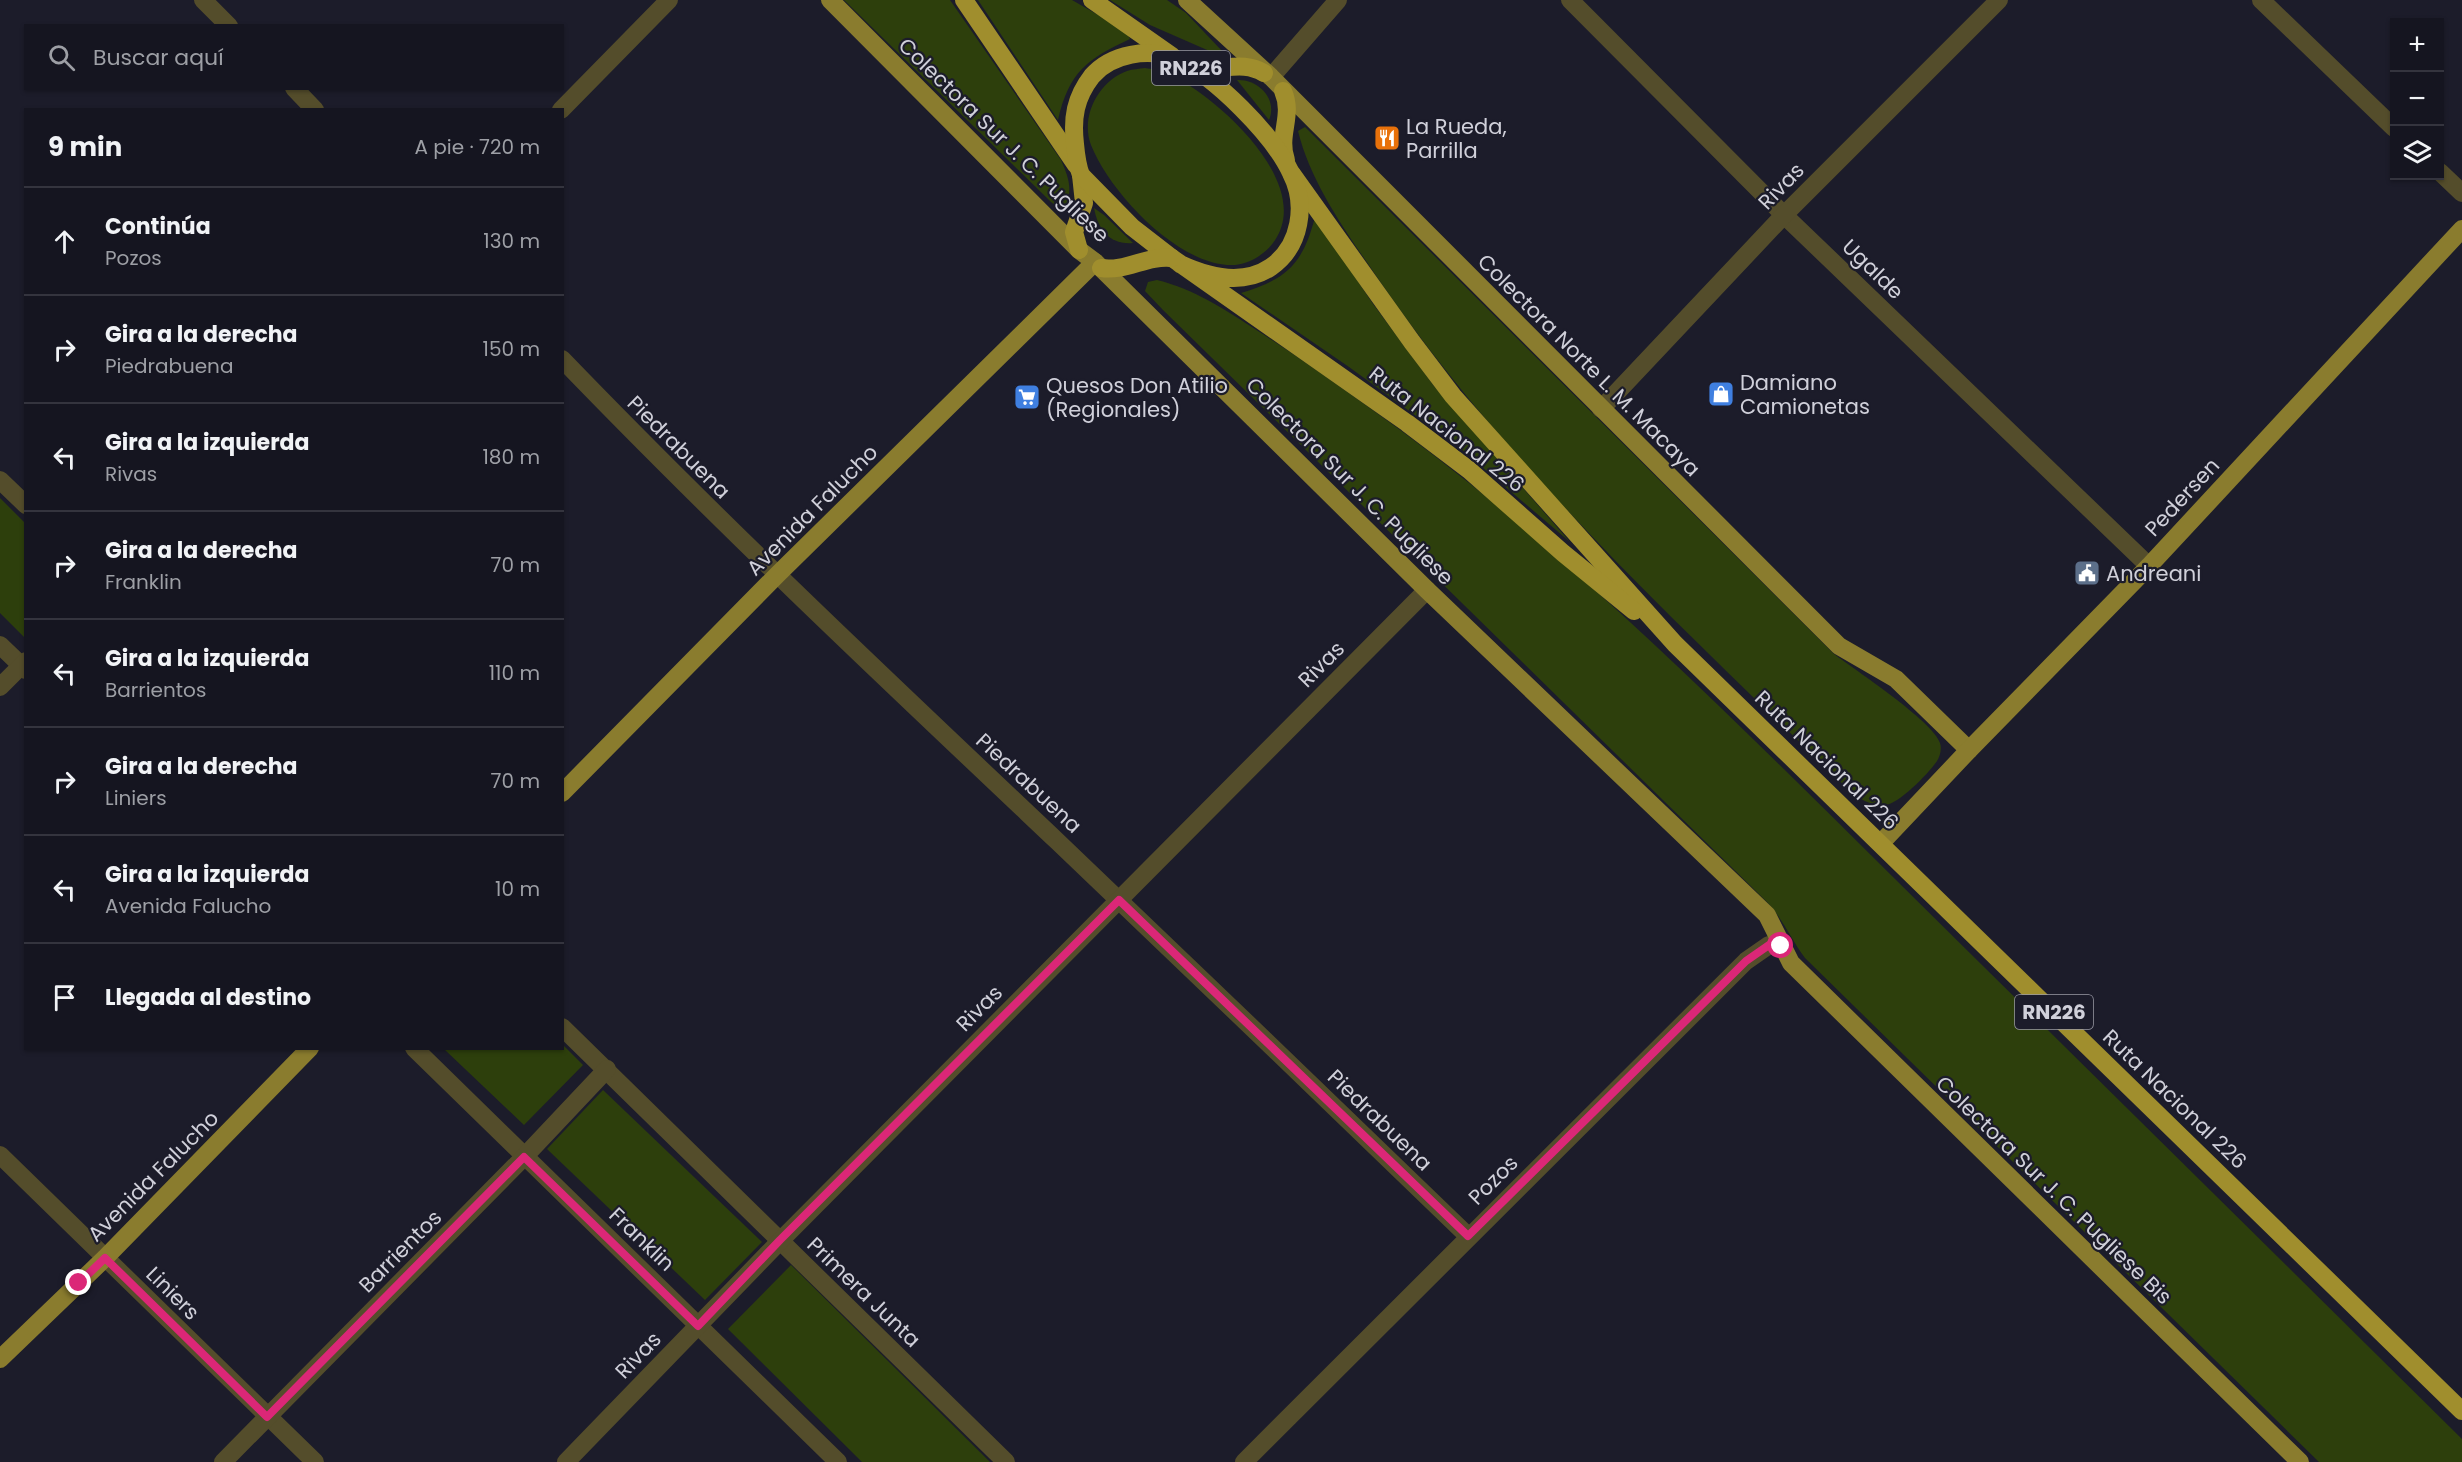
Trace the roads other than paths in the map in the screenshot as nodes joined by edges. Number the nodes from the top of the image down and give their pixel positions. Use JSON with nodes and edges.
{"nodes":[{"id":1,"x":203,"y":0,"type":"edge"},
{"id":2,"x":669,"y":0,"type":"edge"},
{"id":3,"x":830,"y":0,"type":"edge"},
{"id":4,"x":964,"y":0,"type":"edge"},
{"id":5,"x":1092,"y":0,"type":"edge"},
{"id":6,"x":1187,"y":0,"type":"edge"},
{"id":7,"x":1338,"y":0,"type":"edge"},
{"id":8,"x":1570,"y":0,"type":"edge"},
{"id":9,"x":1999,"y":0,"type":"edge"},
{"id":10,"x":2260,"y":0,"type":"edge"},
{"id":11,"x":227,"y":24,"type":"edge"},
{"id":12,"x":1179,"y":60,"type":"junction"},
{"id":13,"x":1268,"y":75,"type":"junction"},
{"id":14,"x":296,"y":90,"type":"edge"},
{"id":15,"x":1283,"y":91,"type":"junction"},
{"id":16,"x":313,"y":108,"type":"edge"},
{"id":17,"x":563,"y":108,"type":"edge"},
{"id":18,"x":2392,"y":126,"type":"edge"},
{"id":19,"x":1079,"y":171,"type":"junction"},
{"id":20,"x":1290,"y":171,"type":"junction"},
{"id":21,"x":2444,"y":177,"type":"edge"},
{"id":22,"x":2462,"y":193,"type":"edge"},
{"id":23,"x":1784,"y":215,"type":"junction"},
{"id":24,"x":2462,"y":229,"type":"edge"},
{"id":25,"x":1079,"y":250,"type":"junction"},
{"id":26,"x":1176,"y":261,"type":"junction"},
{"id":27,"x":1098,"y":265,"type":"junction"},
{"id":28,"x":564,"y":361,"type":"edge"},
{"id":29,"x":1601,"y":409,"type":"junction"},
{"id":30,"x":0,"y":480,"type":"edge"},
{"id":31,"x":24,"y":503,"type":"edge"},
{"id":32,"x":2149,"y":566,"type":"junction"},
{"id":33,"x":777,"y":575,"type":"junction"},
{"id":34,"x":1427,"y":590,"type":"junction"},
{"id":35,"x":1675,"y":644,"type":"junction"},
{"id":36,"x":0,"y":645,"type":"edge"},
{"id":37,"x":24,"y":666,"type":"edge"},
{"id":38,"x":0,"y":687,"type":"edge"},
{"id":39,"x":1969,"y":750,"type":"junction"},
{"id":40,"x":564,"y":791,"type":"edge"},
{"id":41,"x":1881,"y":843,"type":"junction"},
{"id":42,"x":1119,"y":900,"type":"junction"},
{"id":43,"x":1781,"y":946,"type":"junction"},
{"id":44,"x":564,"y":1029,"type":"edge"},
{"id":45,"x":308,"y":1050,"type":"edge"},
{"id":46,"x":416,"y":1050,"type":"edge"},
{"id":47,"x":607,"y":1070,"type":"junction"},
{"id":48,"x":0,"y":1155,"type":"edge"},
{"id":49,"x":524,"y":1157,"type":"junction"},
{"id":50,"x":1468,"y":1236,"type":"junction"},
{"id":51,"x":780,"y":1240,"type":"junction"},
{"id":52,"x":105,"y":1258,"type":"junction"},
{"id":53,"x":698,"y":1326,"type":"junction"},
{"id":54,"x":0,"y":1359,"type":"edge"},
{"id":55,"x":2462,"y":1412,"type":"edge"},
{"id":56,"x":267,"y":1417,"type":"junction"},
{"id":57,"x":223,"y":1462,"type":"edge"},
{"id":58,"x":315,"y":1462,"type":"edge"},
{"id":59,"x":566,"y":1462,"type":"edge"},
{"id":60,"x":838,"y":1462,"type":"edge"},
{"id":61,"x":1006,"y":1462,"type":"edge"},
{"id":62,"x":1244,"y":1462,"type":"edge"},
{"id":63,"x":2300,"y":1462,"type":"edge"}],
"edges":[{"from":1,"to":11,"type":"street"},
{"from":2,"to":17,"type":"street"},
{"from":3,"to":25,"type":"main road","name":"Colectora Sur J. C. Pugliese"},
{"from":4,"to":19,"type":"highway","name":"Ruta Nacional 226","number":"RN226"},
{"from":5,"to":12,"type":"highway","name":"Ruta Nacional 226","number":"RN226"},
{"from":6,"to":13,"type":"main road","name":"Colectora Norte L. M. Macaya"},
{"from":7,"to":13,"type":"street"},
{"from":8,"to":23,"type":"street","name":"Ugalde"},
{"from":9,"to":23,"type":"street","name":"Rivas"},
{"from":10,"to":18,"type":"street"},
{"from":12,"to":13,"type":"highway"},
{"from":12,"to":19,"type":"highway","name":"Ruta Nacional 226","number":"RN226"},
{"from":12,"to":20,"type":"highway","name":"Ruta Nacional 226","number":"RN226"},
{"from":13,"to":15,"type":"main road","name":"Colectora Norte L. M. Macaya"},
{"from":14,"to":16,"type":"street"},
{"from":15,"to":20,"type":"highway"},
{"from":15,"to":29,"type":"main road","name":"Colectora Norte L. M. Macaya"},
{"from":19,"to":25,"type":"highway"},
{"from":19,"to":26,"type":"highway","name":"Ruta Nacional 226","number":"RN226"},
{"from":20,"to":26,"type":"highway","name":"Ruta Nacional 226","number":"RN226"},
{"from":20,"to":35,"type":"highway","name":"Ruta Nacional 226","number":"RN226"},
{"from":21,"to":22,"type":"street"},
{"from":23,"to":29,"type":"street","name":"Rivas"},
{"from":23,"to":32,"type":"street","name":"Ugalde"},
{"from":24,"to":32,"type":"main road","name":"Pedersen"},
{"from":25,"to":27,"type":"main road","name":"Colectora Sur J. C. Pugliese"},
{"from":26,"to":27,"type":"highway"},
{"from":26,"to":35,"type":"highway","name":"Ruta Nacional 226","number":"RN226"},
{"from":27,"to":33,"type":"main road","name":"Avenida Falucho"},
{"from":27,"to":34,"type":"main road","name":"Colectora Sur J. C. Pugliese"},
{"from":28,"to":33,"type":"street","name":"Piedrabuena"},
{"from":29,"to":39,"type":"main road","name":"Colectora Norte L. M. Macaya"},
{"from":30,"to":31,"type":"street"},
{"from":32,"to":39,"type":"main road","name":"Pedersen"},
{"from":33,"to":40,"type":"main road","name":"Avenida Falucho"},
{"from":33,"to":42,"type":"street","name":"Piedrabuena"},
{"from":34,"to":42,"type":"street","name":"Rivas"},
{"from":34,"to":43,"type":"main road","name":"Colectora Sur J. C. Pugliese"},
{"from":35,"to":41,"type":"highway","name":"Ruta Nacional 226","number":"RN226"},
{"from":36,"to":37,"type":"street"},
{"from":37,"to":38,"type":"street"},
{"from":39,"to":41,"type":"main road","name":"Pedersen"},
{"from":41,"to":55,"type":"highway","name":"Ruta Nacional 226","number":"RN226"},
{"from":42,"to":50,"type":"street","name":"Piedrabuena"},
{"from":42,"to":51,"type":"street","name":"Rivas"},
{"from":43,"to":50,"type":"street","name":"Pozos"},
{"from":43,"to":63,"type":"main road","name":"Colectora Sur J. C. Pugliese Bis"},
{"from":44,"to":47,"type":"street","name":"Primera Junta"},
{"from":45,"to":52,"type":"main road","name":"Avenida Falucho"},
{"from":46,"to":49,"type":"street","name":"Franklin"},
{"from":47,"to":49,"type":"street","name":"Barrientos"},
{"from":47,"to":51,"type":"street","name":"Primera Junta"},
{"from":48,"to":52,"type":"street","name":"Liniers"},
{"from":49,"to":53,"type":"street","name":"Franklin"},
{"from":49,"to":56,"type":"street","name":"Barrientos"},
{"from":50,"to":62,"type":"street","name":"Pozos"},
{"from":51,"to":53,"type":"street","name":"Rivas"},
{"from":51,"to":61,"type":"street","name":"Primera Junta"},
{"from":52,"to":54,"type":"main road","name":"Avenida Falucho"},
{"from":52,"to":56,"type":"street","name":"Liniers"},
{"from":53,"to":59,"type":"street","name":"Rivas"},
{"from":53,"to":60,"type":"street","name":"Franklin"},
{"from":56,"to":57,"type":"street","name":"Barrientos"},
{"from":56,"to":58,"type":"street","name":"Liniers"}]}
